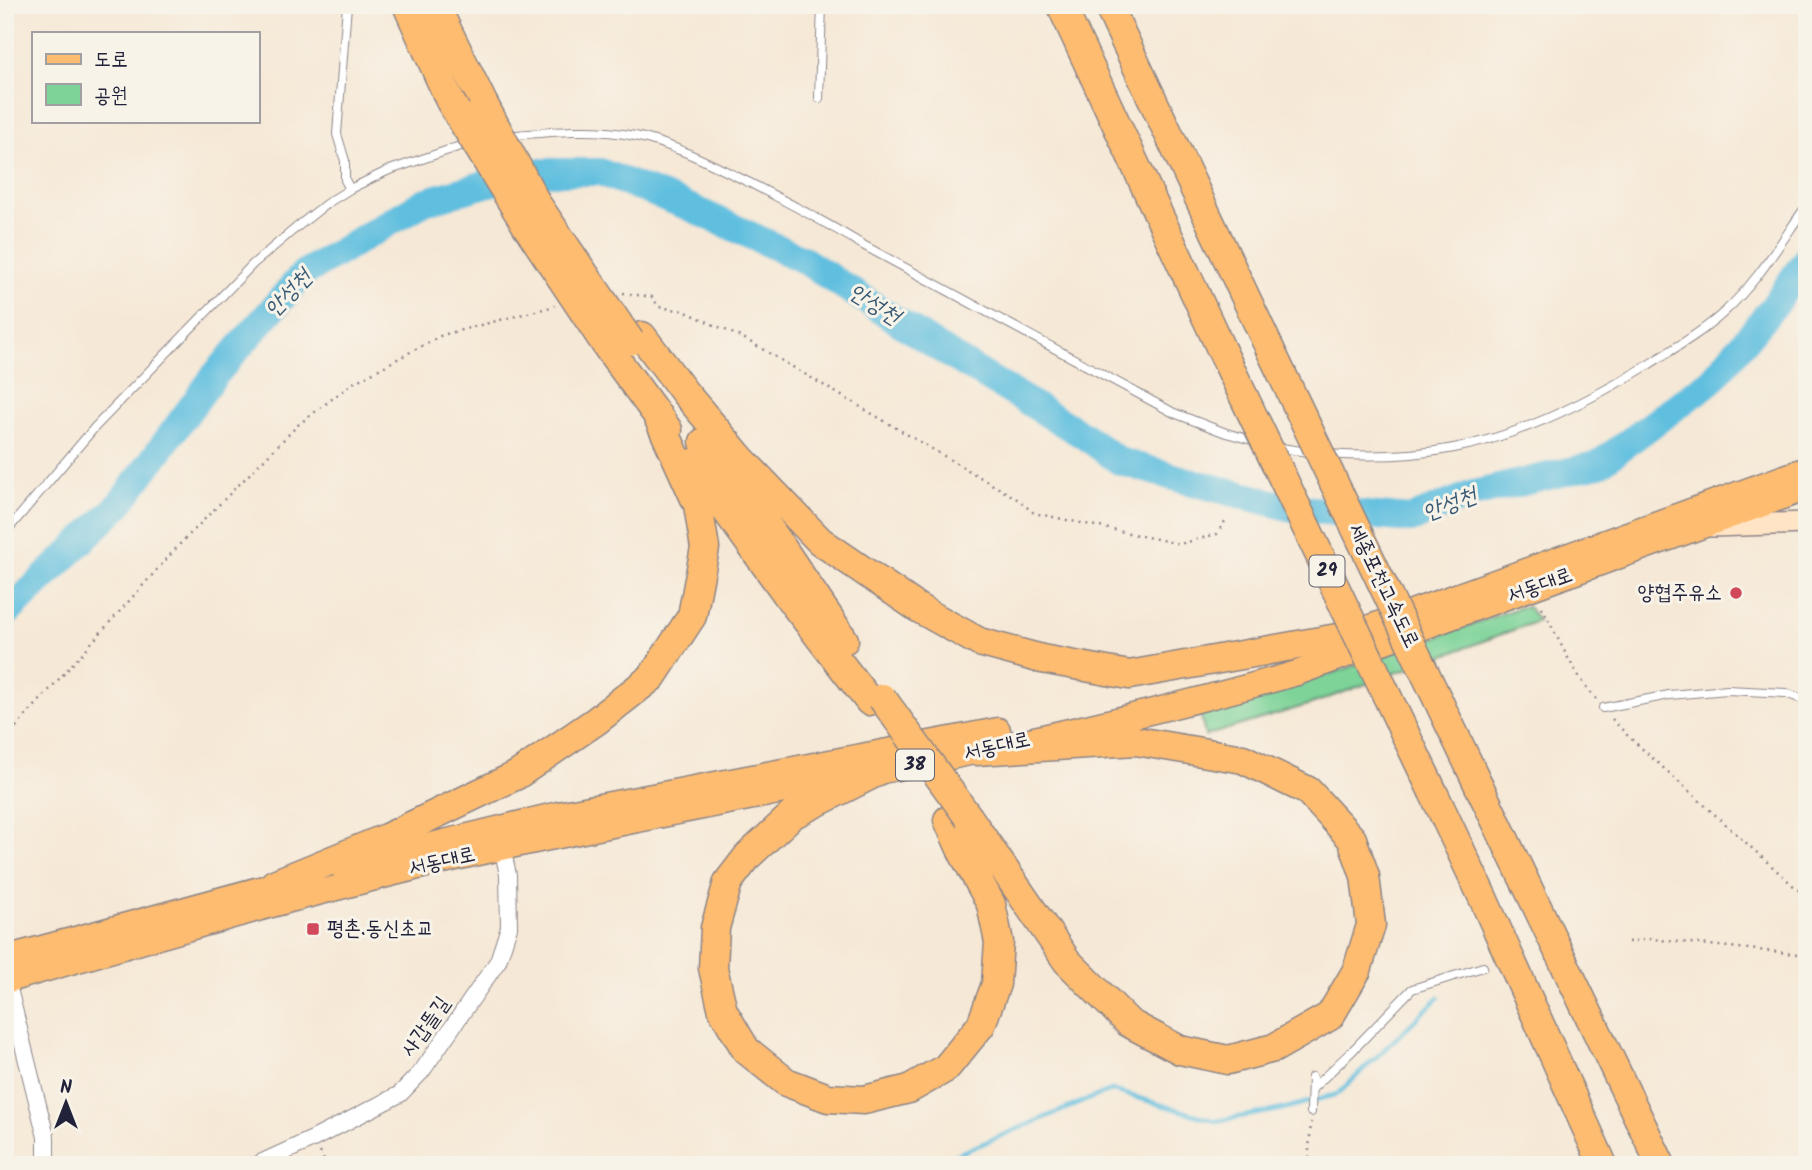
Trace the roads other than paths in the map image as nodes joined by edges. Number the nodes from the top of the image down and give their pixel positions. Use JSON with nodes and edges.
{"nodes":[{"id":1,"x":347,"y":5,"type":"edge"},
{"id":2,"x":407,"y":5,"type":"edge"},
{"id":3,"x":435,"y":5,"type":"edge"},
{"id":4,"x":822,"y":5,"type":"edge"},
{"id":5,"x":1061,"y":5,"type":"edge"},
{"id":6,"x":1108,"y":5,"type":"edge"},
{"id":7,"x":819,"y":98,"type":"dead end"},
{"id":8,"x":350,"y":189,"type":"junction"},
{"id":9,"x":1807,"y":205,"type":"edge"},
{"id":10,"x":626,"y":342,"type":"junction"},
{"id":11,"x":657,"y":415,"type":"junction"},
{"id":12,"x":1807,"y":469,"type":"edge"},
{"id":13,"x":1807,"y":488,"type":"edge"},
{"id":14,"x":1807,"y":523,"type":"edge"},
{"id":15,"x":1703,"y":527,"type":"junction"},
{"id":16,"x":5,"y":533,"type":"edge"},
{"id":17,"x":1343,"y":636,"type":"junction"},
{"id":18,"x":876,"y":699,"type":"junction"},
{"id":19,"x":1807,"y":701,"type":"edge"},
{"id":20,"x":1603,"y":708,"type":"road end"},
{"id":21,"x":977,"y":751,"type":"junction"},
{"id":22,"x":875,"y":773,"type":"junction"},
{"id":23,"x":959,"y":819,"type":"junction"},
{"id":24,"x":500,"y":838,"type":"junction"},
{"id":25,"x":274,"y":884,"type":"junction"},
{"id":26,"x":1483,"y":967,"type":"dead end"},
{"id":27,"x":6,"y":973,"type":"edge"},
{"id":28,"x":1312,"y":1077,"type":"dead end"},
{"id":29,"x":1312,"y":1091,"type":"junction"},
{"id":30,"x":1311,"y":1112,"type":"road end"},
{"id":31,"x":46,"y":1165,"type":"edge"},
{"id":32,"x":256,"y":1165,"type":"edge"},
{"id":33,"x":1603,"y":1165,"type":"edge"},
{"id":34,"x":1661,"y":1165,"type":"edge"}],
"edges":[{"from":1,"to":8,"type":"lane"},
{"from":2,"to":10,"type":"highway","bridge":true},
{"from":3,"to":10,"type":"highway","bridge":true},
{"from":4,"to":7,"type":"lane"},
{"from":5,"to":33,"type":"highway","name":"세종포천고속도로","number":"29","bridge":true},
{"from":6,"to":34,"type":"highway","name":"세종포천고속도로","number":"29","bridge":true},
{"from":8,"to":9,"type":"lane"},
{"from":8,"to":16,"type":"lane"},
{"from":10,"to":11,"type":"highway"},
{"from":10,"to":17,"type":"highway"},
{"from":10,"to":18,"type":"highway"},
{"from":11,"to":18,"type":"highway"},
{"from":11,"to":25,"type":"highway"},
{"from":12,"to":17,"type":"main road","name":"서동대로","number":"38"},
{"from":13,"to":15,"type":"main road","name":"서동대로","number":"38"},
{"from":14,"to":15,"type":"street"},
{"from":15,"to":21,"type":"main road","name":"서동대로","number":"38"},
{"from":17,"to":24,"type":"main road","name":"서동대로","number":"38"},
{"from":18,"to":23,"type":"highway"},
{"from":19,"to":20,"type":"lane"},
{"from":21,"to":22,"type":"main road","name":"서동대로","number":"38"},
{"from":21,"to":23,"type":"highway"},
{"from":22,"to":23,"type":"highway"},
{"from":22,"to":24,"type":"main road","name":"서동대로","number":"38"},
{"from":24,"to":25,"type":"main road","name":"서동대로","number":"38"},
{"from":24,"to":27,"type":"main road","name":"서동대로","number":"38"},
{"from":24,"to":32,"type":"street","name":"사갑뜰길"},
{"from":25,"to":27,"type":"main road","name":"서동대로","number":"38"},
{"from":26,"to":29,"type":"lane"},
{"from":27,"to":31,"type":"street"},
{"from":28,"to":29,"type":"lane"},
{"from":29,"to":30,"type":"lane"}]}
